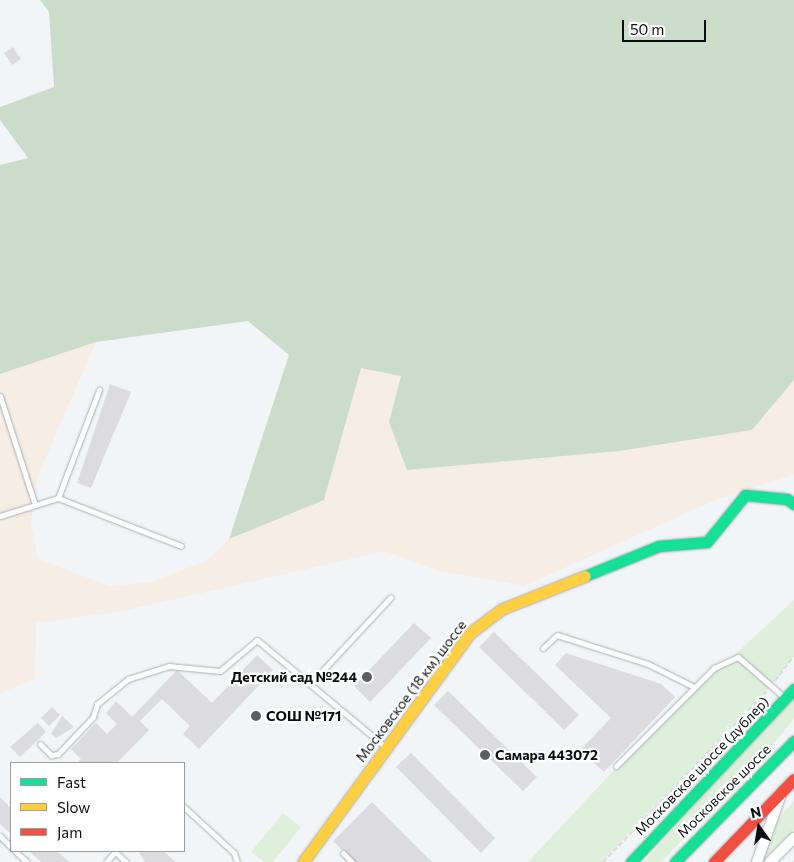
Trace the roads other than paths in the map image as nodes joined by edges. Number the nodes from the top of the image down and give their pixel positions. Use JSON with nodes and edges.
{"nodes":[{"id":1,"x":100,"y":390,"type":"dead end"},
{"id":2,"x":0,"y":396,"type":"edge"},
{"id":3,"x":58,"y":498,"type":"junction"},
{"id":4,"x":790,"y":501,"type":"edge"},
{"id":5,"x":35,"y":505,"type":"junction"},
{"id":6,"x":0,"y":516,"type":"edge"},
{"id":7,"x":181,"y":546,"type":"dead end"},
{"id":8,"x":391,"y":597,"type":"dead end"},
{"id":9,"x":543,"y":648,"type":"dead end"},
{"id":10,"x":311,"y":683,"type":"junction"},
{"id":11,"x":694,"y":687,"type":"junction"},
{"id":12,"x":794,"y":689,"type":"edge"},
{"id":13,"x":786,"y":699,"type":"junction"},
{"id":14,"x":794,"y":741,"type":"edge"},
{"id":15,"x":40,"y":744,"type":"dead end"},
{"id":16,"x":387,"y":748,"type":"junction"},
{"id":17,"x":616,"y":766,"type":"dead end"},
{"id":18,"x":794,"y":779,"type":"edge"},
{"id":19,"x":782,"y":793,"type":"junction"},
{"id":20,"x":185,"y":808,"type":"edge"},
{"id":21,"x":0,"y":836,"type":"edge"},
{"id":22,"x":794,"y":838,"type":"edge"},
{"id":23,"x":10,"y":846,"type":"edge"},
{"id":24,"x":16,"y":852,"type":"edge"},
{"id":25,"x":344,"y":853,"type":"dead end"},
{"id":26,"x":27,"y":862,"type":"edge"},
{"id":27,"x":106,"y":862,"type":"edge"},
{"id":28,"x":126,"y":862,"type":"edge"},
{"id":29,"x":237,"y":862,"type":"edge"},
{"id":30,"x":303,"y":862,"type":"edge"},
{"id":31,"x":352,"y":862,"type":"edge"},
{"id":32,"x":631,"y":862,"type":"edge"},
{"id":33,"x":675,"y":862,"type":"edge"},
{"id":34,"x":714,"y":862,"type":"edge"},
{"id":35,"x":757,"y":862,"type":"edge"},
{"id":36,"x":770,"y":862,"type":"edge"}],
"edges":[{"from":1,"to":3,"type":"lane"},
{"from":2,"to":5,"type":"lane"},
{"from":3,"to":5,"type":"lane"},
{"from":3,"to":7,"type":"lane"},
{"from":4,"to":16,"type":"street","name":"Московское (18 км) шоссе"},
{"from":5,"to":6,"type":"lane"},
{"from":8,"to":10,"type":"lane"},
{"from":9,"to":11,"type":"lane"},
{"from":10,"to":15,"type":"lane"},
{"from":10,"to":16,"type":"lane"},
{"from":11,"to":13,"type":"lane"},
{"from":11,"to":17,"type":"lane"},
{"from":12,"to":13,"type":"street","name":"Московское шоссе (дублер)"},
{"from":13,"to":32,"type":"street","name":"Московское шоссе (дублер)"},
{"from":14,"to":33,"type":"street","name":"Московское шоссе"},
{"from":16,"to":30,"type":"street","name":"Московское (18 км) шоссе"},
{"from":18,"to":19,"type":"street"},
{"from":19,"to":34,"type":"street"},
{"from":19,"to":35,"type":"street"},
{"from":20,"to":29,"type":"lane"},
{"from":21,"to":23,"type":"lane"},
{"from":22,"to":36,"type":"street"},
{"from":24,"to":26,"type":"lane"},
{"from":25,"to":31,"type":"lane"},
{"from":27,"to":28,"type":"lane"}]}
